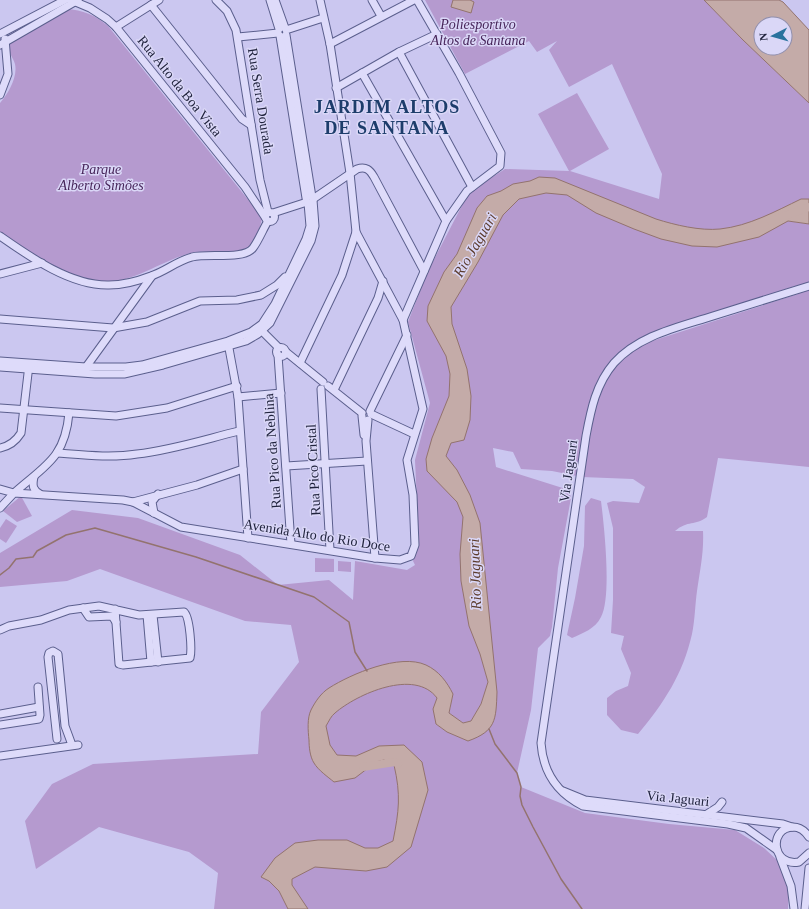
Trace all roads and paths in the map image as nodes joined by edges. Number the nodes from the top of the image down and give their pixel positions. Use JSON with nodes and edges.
{"nodes":[{"id":1,"x":159,"y":0,"type":"edge"},
{"id":2,"x":216,"y":0,"type":"edge"},
{"id":3,"x":270,"y":0,"type":"edge"},
{"id":4,"x":275,"y":0,"type":"edge"},
{"id":5,"x":320,"y":0,"type":"edge"},
{"id":6,"x":372,"y":0,"type":"edge"},
{"id":7,"x":414,"y":0,"type":"edge"},
{"id":8,"x":417,"y":0,"type":"edge"},
{"id":9,"x":75,"y":1,"type":"edge"},
{"id":10,"x":65,"y":4,"type":"edge"},
{"id":11,"x":151,"y":5,"type":"junction"},
{"id":12,"x":99,"y":15,"type":"junction"},
{"id":13,"x":381,"y":16,"type":"junction"},
{"id":14,"x":323,"y":18,"type":"junction"},
{"id":15,"x":116,"y":27,"type":"junction"},
{"id":16,"x":282,"y":32,"type":"junction"},
{"id":17,"x":1,"y":34,"type":"edge"},
{"id":18,"x":437,"y":34,"type":"junction"},
{"id":19,"x":238,"y":37,"type":"junction"},
{"id":20,"x":3,"y":43,"type":"edge"},
{"id":21,"x":330,"y":44,"type":"junction"},
{"id":22,"x":399,"y":52,"type":"junction"},
{"id":23,"x":362,"y":73,"type":"junction"},
{"id":24,"x":336,"y":88,"type":"junction"},
{"id":25,"x":0,"y":95,"type":"edge"},
{"id":26,"x":251,"y":125,"type":"junction"},
{"id":27,"x":350,"y":173,"type":"junction"},
{"id":28,"x":260,"y":180,"type":"junction"},
{"id":29,"x":245,"y":187,"type":"junction"},
{"id":30,"x":472,"y":187,"type":"junction"},
{"id":31,"x":310,"y":200,"type":"junction"},
{"id":32,"x":269,"y":216,"type":"junction"},
{"id":33,"x":446,"y":221,"type":"junction"},
{"id":34,"x":356,"y":232,"type":"junction"},
{"id":35,"x":0,"y":236,"type":"edge"},
{"id":36,"x":366,"y":249,"type":"junction"},
{"id":37,"x":351,"y":250,"type":"junction"},
{"id":38,"x":25,"y":254,"type":"junction"},
{"id":39,"x":42,"y":264,"type":"junction"},
{"id":40,"x":16,"y":270,"type":"junction"},
{"id":41,"x":424,"y":271,"type":"junction"},
{"id":42,"x":0,"y":274,"type":"edge"},
{"id":43,"x":288,"y":274,"type":"junction"},
{"id":44,"x":152,"y":276,"type":"junction"},
{"id":45,"x":383,"y":281,"type":"junction"},
{"id":46,"x":809,"y":286,"type":"edge"},
{"id":47,"x":260,"y":295,"type":"junction"},
{"id":48,"x":391,"y":297,"type":"junction"},
{"id":49,"x":378,"y":298,"type":"junction"},
{"id":50,"x":275,"y":304,"type":"junction"},
{"id":51,"x":0,"y":319,"type":"edge"},
{"id":52,"x":403,"y":320,"type":"junction"},
{"id":53,"x":114,"y":328,"type":"junction"},
{"id":54,"x":260,"y":330,"type":"junction"},
{"id":55,"x":407,"y":335,"type":"junction"},
{"id":56,"x":229,"y":344,"type":"junction"},
{"id":57,"x":278,"y":351,"type":"junction"},
{"id":58,"x":396,"y":356,"type":"junction"},
{"id":59,"x":413,"y":358,"type":"junction"},
{"id":60,"x":0,"y":361,"type":"edge"},
{"id":61,"x":300,"y":363,"type":"junction"},
{"id":62,"x":29,"y":366,"type":"junction"},
{"id":63,"x":0,"y":367,"type":"edge"},
{"id":64,"x":86,"y":367,"type":"junction"},
{"id":65,"x":237,"y":386,"type":"junction"},
{"id":66,"x":327,"y":387,"type":"junction"},
{"id":67,"x":281,"y":393,"type":"junction"},
{"id":68,"x":238,"y":397,"type":"junction"},
{"id":69,"x":0,"y":408,"type":"edge"},
{"id":70,"x":24,"y":410,"type":"junction"},
{"id":71,"x":69,"y":413,"type":"junction"},
{"id":72,"x":367,"y":415,"type":"junction"},
{"id":73,"x":239,"y":430,"type":"junction"},
{"id":74,"x":414,"y":434,"type":"junction"},
{"id":75,"x":0,"y":448,"type":"edge"},
{"id":76,"x":57,"y":454,"type":"junction"},
{"id":77,"x":367,"y":461,"type":"junction"},
{"id":78,"x":326,"y":462,"type":"junction"},
{"id":79,"x":286,"y":466,"type":"junction"},
{"id":80,"x":244,"y":469,"type":"junction"},
{"id":81,"x":34,"y":477,"type":"junction"},
{"id":82,"x":0,"y":488,"type":"edge"},
{"id":83,"x":14,"y":493,"type":"junction"},
{"id":84,"x":40,"y":494,"type":"junction"},
{"id":85,"x":159,"y":494,"type":"junction"},
{"id":86,"x":133,"y":502,"type":"junction"},
{"id":87,"x":0,"y":508,"type":"edge"},
{"id":88,"x":154,"y":514,"type":"junction"},
{"id":89,"x":248,"y":538,"type":"junction"},
{"id":90,"x":292,"y":544,"type":"junction"},
{"id":91,"x":330,"y":550,"type":"junction"},
{"id":92,"x":375,"y":558,"type":"junction"},
{"id":93,"x":83,"y":608,"type":"junction"},
{"id":94,"x":115,"y":609,"type":"junction"},
{"id":95,"x":150,"y":615,"type":"junction"},
{"id":96,"x":116,"y":622,"type":"junction"},
{"id":97,"x":0,"y":630,"type":"edge"},
{"id":98,"x":155,"y":662,"type":"junction"},
{"id":99,"x":38,"y":687,"type":"dead end"},
{"id":100,"x":39,"y":708,"type":"junction"},
{"id":101,"x":0,"y":714,"type":"edge"},
{"id":102,"x":0,"y":725,"type":"edge"},
{"id":103,"x":66,"y":726,"type":"junction"},
{"id":104,"x":56,"y":727,"type":"junction"},
{"id":105,"x":57,"y":739,"type":"dead end"},
{"id":106,"x":0,"y":756,"type":"edge"},
{"id":107,"x":562,"y":791,"type":"junction"},
{"id":108,"x":722,"y":802,"type":"dead end"},
{"id":109,"x":706,"y":814,"type":"junction"},
{"id":110,"x":792,"y":827,"type":"junction"},
{"id":111,"x":809,"y":837,"type":"edge"},
{"id":112,"x":778,"y":853,"type":"junction"},
{"id":113,"x":809,"y":853,"type":"edge"},
{"id":114,"x":809,"y":868,"type":"edge"},
{"id":115,"x":794,"y":909,"type":"edge"},
{"id":116,"x":805,"y":909,"type":"edge"}],
"edges":[{"from":1,"to":11,"type":"street"},
{"from":2,"to":19,"type":"street","name":"Rua Serra Dourada"},
{"from":3,"to":16,"type":"street"},
{"from":4,"to":16,"type":"street"},
{"from":5,"to":14,"type":"street"},
{"from":6,"to":13,"type":"street"},
{"from":7,"to":13,"type":"street"},
{"from":8,"to":18,"type":"street"},
{"from":9,"to":10,"type":"street"},
{"from":9,"to":12,"type":"street","name":"Rua Alto da Boa Vista"},
{"from":10,"to":12,"type":"street"},
{"from":10,"to":17,"type":"street"},
{"from":10,"to":20,"type":"street"},
{"from":11,"to":15,"type":"street"},
{"from":11,"to":26,"type":"street"},
{"from":12,"to":15,"type":"street","name":"Rua Alto da Boa Vista"},
{"from":13,"to":21,"type":"street"},
{"from":14,"to":16,"type":"street"},
{"from":14,"to":21,"type":"street"},
{"from":15,"to":29,"type":"street","name":"Rua Alto da Boa Vista"},
{"from":16,"to":19,"type":"street"},
{"from":16,"to":31,"type":"street"},
{"from":17,"to":20,"type":"street"},
{"from":18,"to":22,"type":"street"},
{"from":18,"to":30,"type":"street"},
{"from":19,"to":26,"type":"street","name":"Rua Serra Dourada"},
{"from":20,"to":25,"type":"street"},
{"from":21,"to":24,"type":"street"},
{"from":22,"to":23,"type":"street"},
{"from":22,"to":30,"type":"street"},
{"from":23,"to":24,"type":"street"},
{"from":23,"to":33,"type":"street"},
{"from":24,"to":27,"type":"street"},
{"from":26,"to":28,"type":"street","name":"Rua Serra Dourada"},
{"from":27,"to":31,"type":"street"},
{"from":27,"to":34,"type":"street"},
{"from":27,"to":41,"type":"street"},
{"from":28,"to":29,"type":"street"},
{"from":28,"to":32,"type":"street","name":"Rua Serra Dourada"},
{"from":29,"to":32,"type":"street","name":"Rua Alto da Boa Vista"},
{"from":30,"to":33,"type":"street"},
{"from":31,"to":32,"type":"street"},
{"from":31,"to":43,"type":"street"},
{"from":31,"to":54,"type":"street"},
{"from":32,"to":44,"type":"street"},
{"from":33,"to":41,"type":"street"},
{"from":34,"to":36,"type":"street","name":"Avenida Alto do Rio Doce"},
{"from":34,"to":37,"type":"street"},
{"from":35,"to":38,"type":"street"},
{"from":36,"to":37,"type":"street"},
{"from":36,"to":45,"type":"street","name":"Avenida Alto do Rio Doce"},
{"from":37,"to":61,"type":"street"},
{"from":38,"to":39,"type":"street"},
{"from":38,"to":40,"type":"street"},
{"from":39,"to":40,"type":"street"},
{"from":39,"to":44,"type":"street"},
{"from":40,"to":42,"type":"street"},
{"from":41,"to":52,"type":"street"},
{"from":43,"to":47,"type":"street"},
{"from":43,"to":50,"type":"street"},
{"from":44,"to":53,"type":"street"},
{"from":45,"to":48,"type":"street","name":"Avenida Alto do Rio Doce"},
{"from":45,"to":49,"type":"street"},
{"from":46,"to":107,"type":"street","name":"Via Jaguari"},
{"from":47,"to":50,"type":"street"},
{"from":47,"to":53,"type":"street"},
{"from":48,"to":49,"type":"street"},
{"from":48,"to":52,"type":"street","name":"Avenida Alto do Rio Doce"},
{"from":49,"to":66,"type":"street"},
{"from":50,"to":54,"type":"street"},
{"from":51,"to":53,"type":"street"},
{"from":52,"to":55,"type":"street","name":"Avenida Alto do Rio Doce"},
{"from":53,"to":64,"type":"street"},
{"from":54,"to":56,"type":"street"},
{"from":54,"to":57,"type":"street"},
{"from":55,"to":58,"type":"street"},
{"from":55,"to":59,"type":"street","name":"Avenida Alto do Rio Doce"},
{"from":56,"to":62,"type":"street"},
{"from":56,"to":64,"type":"street"},
{"from":56,"to":65,"type":"street"},
{"from":57,"to":61,"type":"street"},
{"from":57,"to":67,"type":"street","name":"Rua Pico da Neblina"},
{"from":58,"to":59,"type":"street"},
{"from":58,"to":72,"type":"street"},
{"from":59,"to":74,"type":"street","name":"Avenida Alto do Rio Doce"},
{"from":60,"to":62,"type":"street"},
{"from":61,"to":66,"type":"street"},
{"from":62,"to":63,"type":"street"},
{"from":62,"to":64,"type":"street"},
{"from":62,"to":70,"type":"street"},
{"from":65,"to":68,"type":"street"},
{"from":65,"to":71,"type":"street"},
{"from":66,"to":72,"type":"street"},
{"from":66,"to":78,"type":"street","name":"Rua Pico Cristal"},
{"from":67,"to":68,"type":"street"},
{"from":67,"to":79,"type":"street","name":"Rua Pico da Neblina"},
{"from":68,"to":73,"type":"street"},
{"from":69,"to":70,"type":"street"},
{"from":70,"to":71,"type":"street"},
{"from":70,"to":75,"type":"street"},
{"from":71,"to":76,"type":"street"},
{"from":72,"to":74,"type":"street"},
{"from":72,"to":77,"type":"street"},
{"from":73,"to":76,"type":"street"},
{"from":73,"to":80,"type":"street"},
{"from":74,"to":92,"type":"street","name":"Avenida Alto do Rio Doce"},
{"from":76,"to":81,"type":"street"},
{"from":77,"to":78,"type":"street"},
{"from":77,"to":92,"type":"street"},
{"from":78,"to":79,"type":"street"},
{"from":78,"to":91,"type":"street","name":"Rua Pico Cristal"},
{"from":79,"to":90,"type":"street","name":"Rua Pico da Neblina"},
{"from":80,"to":85,"type":"street"},
{"from":80,"to":89,"type":"street"},
{"from":81,"to":83,"type":"street"},
{"from":81,"to":84,"type":"street"},
{"from":82,"to":83,"type":"street","name":"Avenida Alto do Rio Doce"},
{"from":83,"to":84,"type":"street","name":"Avenida Alto do Rio Doce"},
{"from":83,"to":87,"type":"street"},
{"from":84,"to":86,"type":"street","name":"Avenida Alto do Rio Doce"},
{"from":85,"to":86,"type":"street"},
{"from":85,"to":88,"type":"street"},
{"from":86,"to":88,"type":"street","name":"Avenida Alto do Rio Doce"},
{"from":88,"to":89,"type":"street","name":"Avenida Alto do Rio Doce"},
{"from":89,"to":90,"type":"street","name":"Avenida Alto do Rio Doce"},
{"from":90,"to":91,"type":"street","name":"Avenida Alto do Rio Doce"},
{"from":91,"to":92,"type":"street","name":"Avenida Alto do Rio Doce"},
{"from":93,"to":94,"type":"street"},
{"from":93,"to":96,"type":"street"},
{"from":93,"to":97,"type":"street"},
{"from":94,"to":95,"type":"street"},
{"from":94,"to":96,"type":"street"},
{"from":95,"to":98,"type":"street"},
{"from":95,"to":98,"type":"street"},
{"from":96,"to":98,"type":"street"},
{"from":99,"to":100,"type":"street"},
{"from":100,"to":101,"type":"street"},
{"from":100,"to":102,"type":"street"},
{"from":103,"to":104,"type":"street"},
{"from":103,"to":104,"type":"street"},
{"from":103,"to":106,"type":"street"},
{"from":104,"to":105,"type":"street"},
{"from":107,"to":109,"type":"street","name":"Via Jaguari"},
{"from":107,"to":112,"type":"street","name":"Via Jaguari"},
{"from":108,"to":109,"type":"street"},
{"from":109,"to":110,"type":"street","name":"Via Jaguari"},
{"from":110,"to":111,"type":"street","name":"Via Jaguari"},
{"from":110,"to":112,"type":"street"},
{"from":112,"to":113,"type":"street","name":"Via Jaguari"},
{"from":112,"to":115,"type":"street"},
{"from":114,"to":116,"type":"street"}]}
